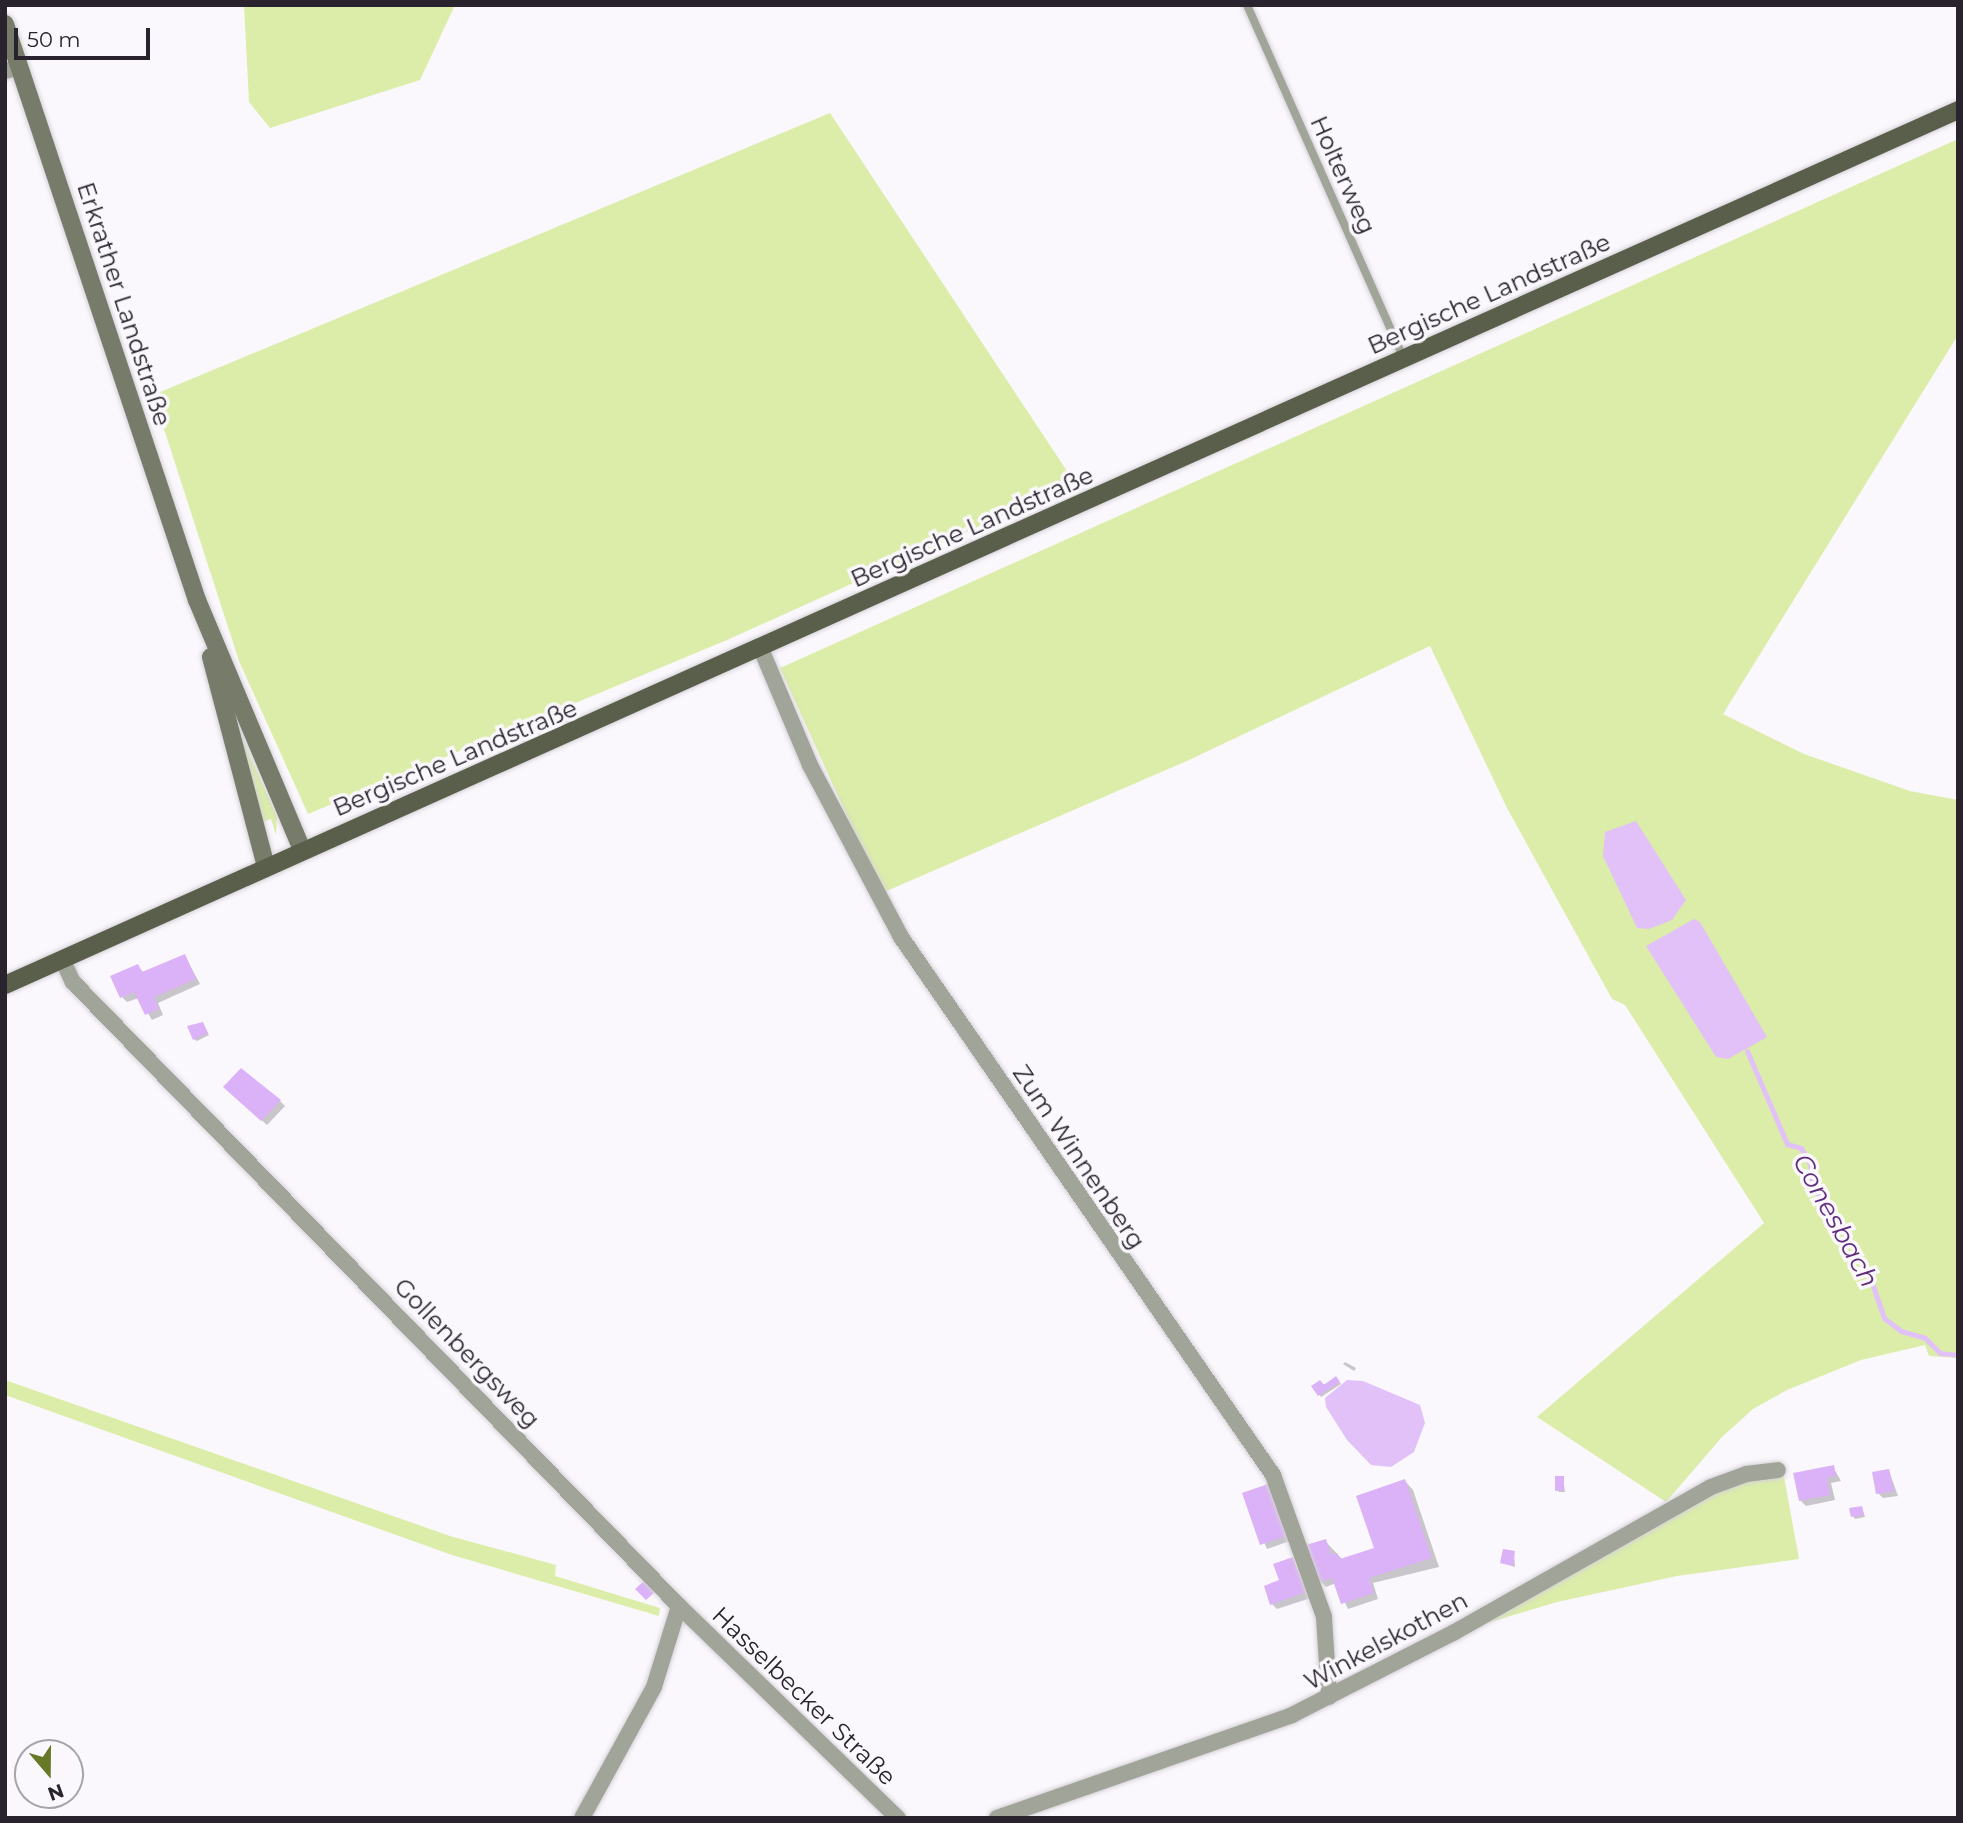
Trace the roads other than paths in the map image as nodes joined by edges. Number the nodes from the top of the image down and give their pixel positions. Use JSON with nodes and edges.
{"nodes":[{"id":1,"x":1247,"y":5,"type":"edge"},
{"id":2,"x":5,"y":24,"type":"edge"},
{"id":3,"x":12,"y":69,"type":"edge"},
{"id":4,"x":1958,"y":110,"type":"edge"},
{"id":5,"x":1404,"y":359,"type":"junction"},
{"id":6,"x":197,"y":600,"type":"junction"},
{"id":7,"x":761,"y":649,"type":"junction"},
{"id":8,"x":302,"y":850,"type":"junction"},
{"id":9,"x":266,"y":867,"type":"junction"},
{"id":10,"x":63,"y":961,"type":"junction"},
{"id":11,"x":5,"y":985,"type":"edge"},
{"id":12,"x":1778,"y":1470,"type":"dead end"},
{"id":13,"x":679,"y":1606,"type":"junction"},
{"id":14,"x":1329,"y":1697,"type":"junction"},
{"id":15,"x":582,"y":1818,"type":"edge"},
{"id":16,"x":898,"y":1818,"type":"edge"},
{"id":17,"x":997,"y":1818,"type":"edge"}],
"edges":[{"from":1,"to":5,"type":"lane","name":"Holterweg"},
{"from":2,"to":3,"type":"street","name":"Erkrather Landstraße"},
{"from":3,"to":6,"type":"street","name":"Erkrather Landstraße"},
{"from":4,"to":5,"type":"main road","name":"Bergische Landstraße"},
{"from":5,"to":7,"type":"main road","name":"Bergische Landstraße"},
{"from":6,"to":8,"type":"street","name":"Erkrather Landstraße"},
{"from":6,"to":9,"type":"street","name":"Erkrather Landstraße"},
{"from":7,"to":8,"type":"main road","name":"Bergische Landstraße"},
{"from":7,"to":14,"type":"street","name":"Zum Winnenberg"},
{"from":8,"to":9,"type":"main road","name":"Bergische Landstraße"},
{"from":9,"to":10,"type":"main road","name":"Bergische Landstraße"},
{"from":10,"to":11,"type":"main road","name":"Bergische Landstraße"},
{"from":10,"to":13,"type":"street","name":"Gollenbergsweg"},
{"from":12,"to":14,"type":"street","name":"Winkelskothen"},
{"from":13,"to":15,"type":"street"},
{"from":13,"to":16,"type":"street","name":"Hasselbecker Straße"},
{"from":14,"to":17,"type":"street","name":"Winkelskothen"}]}
